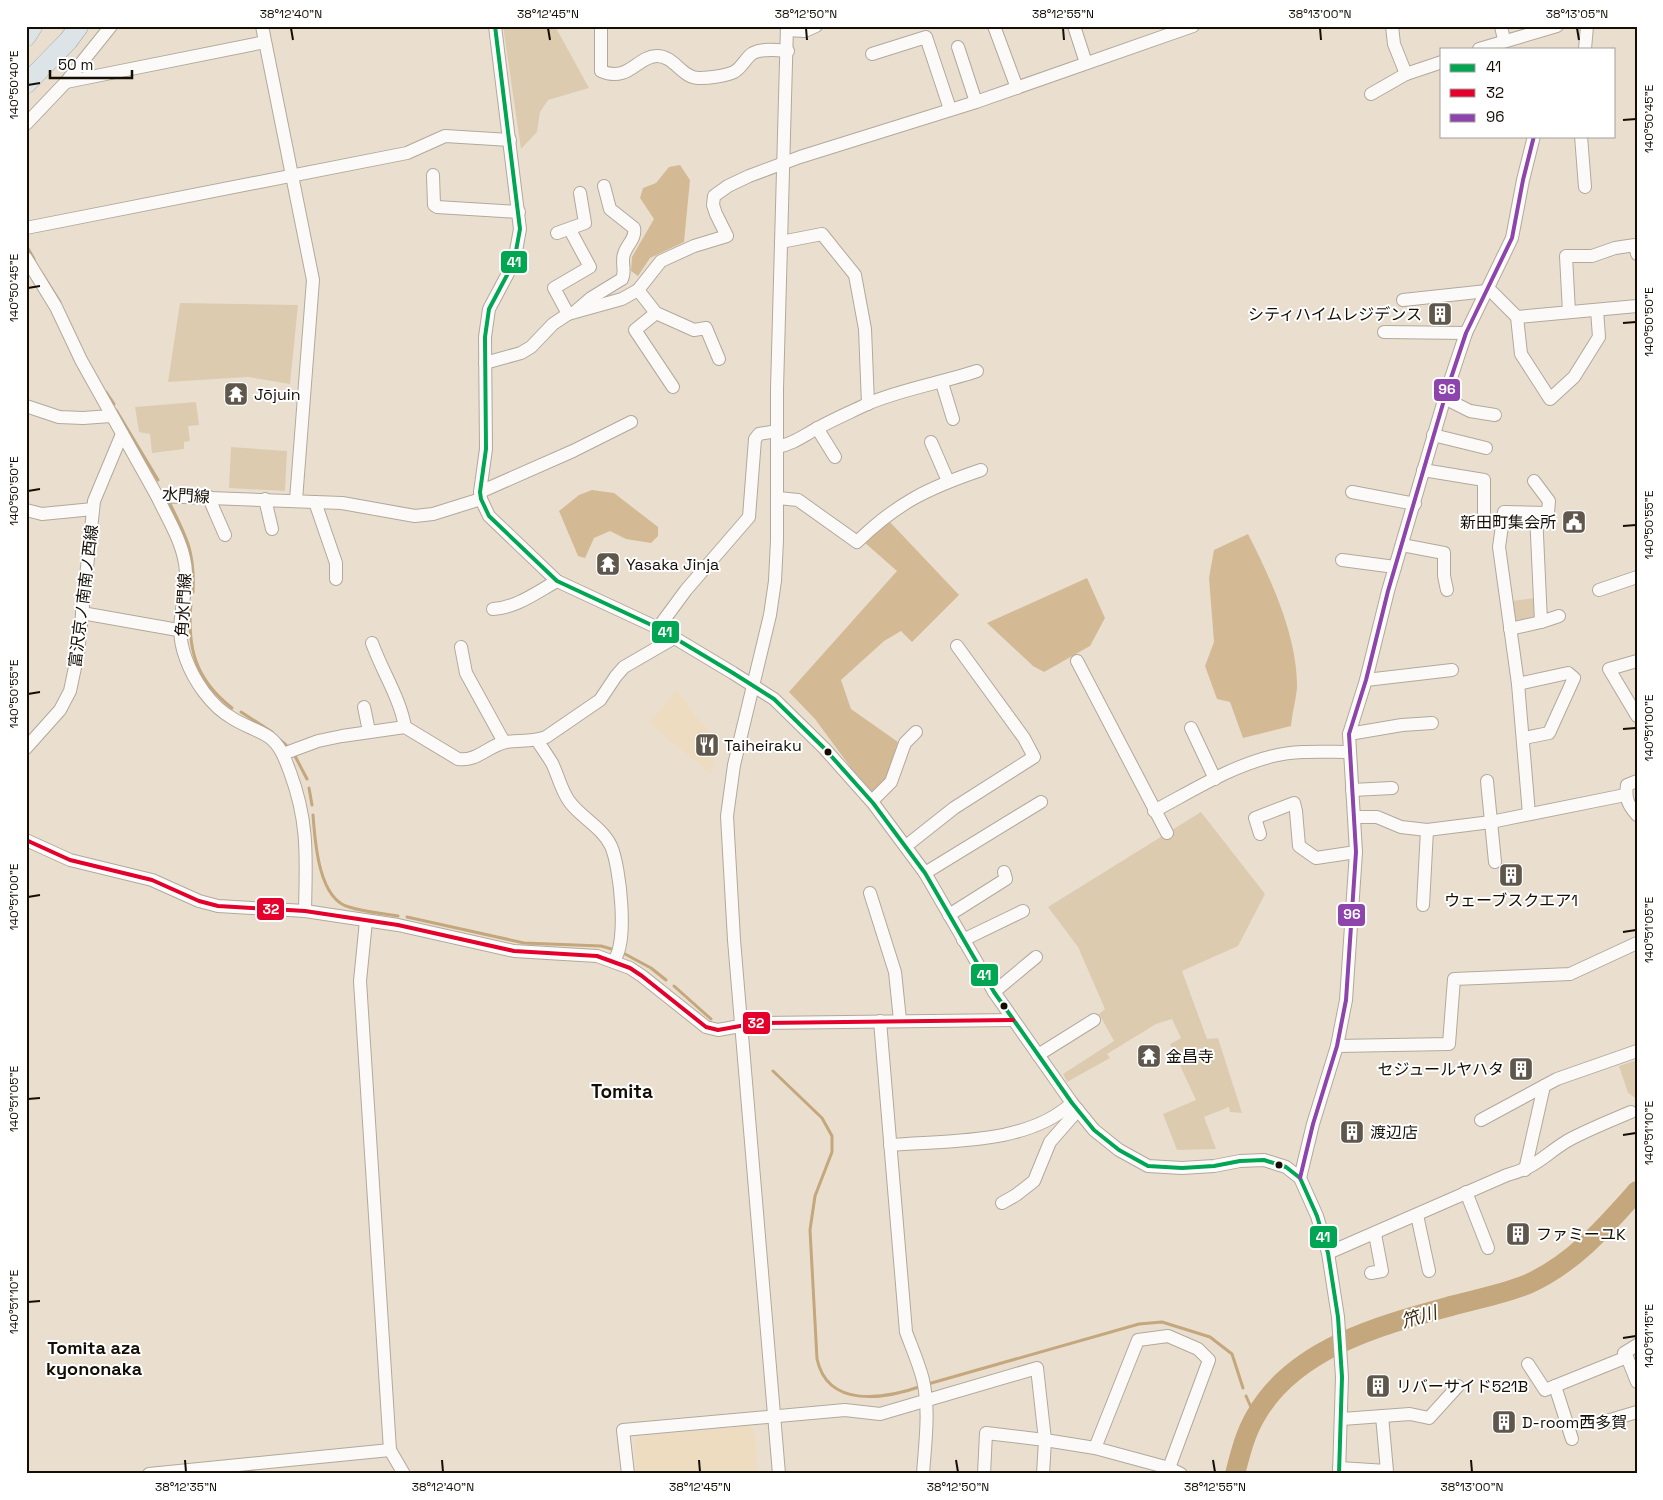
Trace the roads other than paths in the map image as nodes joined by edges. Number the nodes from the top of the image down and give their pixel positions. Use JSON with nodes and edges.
{"nodes":[{"id":1,"x":33,"y":26,"type":"edge"},
{"id":2,"x":67,"y":26,"type":"edge"},
{"id":3,"x":79,"y":26,"type":"edge"},
{"id":4,"x":111,"y":26,"type":"edge"},
{"id":5,"x":262,"y":26,"type":"edge"},
{"id":6,"x":495,"y":26,"type":"edge"},
{"id":7,"x":602,"y":26,"type":"edge"},
{"id":8,"x":816,"y":26,"type":"edge"},
{"id":9,"x":994,"y":26,"type":"edge"},
{"id":10,"x":1074,"y":26,"type":"edge"},
{"id":11,"x":1193,"y":26,"type":"edge"},
{"id":12,"x":1392,"y":26,"type":"edge"},
{"id":13,"x":1501,"y":26,"type":"edge"},
{"id":14,"x":1557,"y":26,"type":"edge"},
{"id":15,"x":1587,"y":26,"type":"edge"},
{"id":16,"x":787,"y":28,"type":"edge"},
{"id":17,"x":26,"y":37,"type":"edge"},
{"id":18,"x":1504,"y":40,"type":"junction"},
{"id":19,"x":265,"y":42,"type":"junction"},
{"id":20,"x":958,"y":47,"type":"dead end"},
{"id":21,"x":1482,"y":48,"type":"edge"},
{"id":22,"x":1585,"y":48,"type":"edge"},
{"id":23,"x":788,"y":50,"type":"junction"},
{"id":24,"x":872,"y":54,"type":"dead end"},
{"id":25,"x":1086,"y":63,"type":"junction"},
{"id":26,"x":1440,"y":63,"type":"edge"},
{"id":27,"x":1406,"y":74,"type":"junction"},
{"id":28,"x":26,"y":77,"type":"edge"},
{"id":29,"x":66,"y":82,"type":"junction"},
{"id":30,"x":26,"y":84,"type":"edge"},
{"id":31,"x":1017,"y":88,"type":"junction"},
{"id":32,"x":1371,"y":94,"type":"dead end"},
{"id":33,"x":976,"y":102,"type":"junction"},
{"id":34,"x":950,"y":110,"type":"junction"},
{"id":35,"x":26,"y":124,"type":"edge"},
{"id":36,"x":1534,"y":138,"type":"edge"},
{"id":37,"x":1581,"y":138,"type":"edge"},
{"id":38,"x":510,"y":140,"type":"junction"},
{"id":39,"x":785,"y":164,"type":"junction"},
{"id":40,"x":292,"y":175,"type":"junction"},
{"id":41,"x":433,"y":175,"type":"dead end"},
{"id":42,"x":604,"y":186,"type":"dead end"},
{"id":43,"x":1585,"y":187,"type":"dead end"},
{"id":44,"x":580,"y":193,"type":"dead end"},
{"id":45,"x":518,"y":212,"type":"junction"},
{"id":46,"x":26,"y":228,"type":"edge"},
{"id":47,"x":570,"y":230,"type":"junction"},
{"id":48,"x":557,"y":233,"type":"dead end"},
{"id":49,"x":781,"y":242,"type":"junction"},
{"id":50,"x":1637,"y":254,"type":"edge"},
{"id":51,"x":26,"y":258,"type":"edge"},
{"id":52,"x":1487,"y":289,"type":"junction"},
{"id":53,"x":638,"y":290,"type":"junction"},
{"id":54,"x":1403,"y":300,"type":"dead end"},
{"id":55,"x":1637,"y":306,"type":"edge"},
{"id":56,"x":1597,"y":310,"type":"junction"},
{"id":57,"x":1569,"y":312,"type":"junction"},
{"id":58,"x":572,"y":313,"type":"junction"},
{"id":59,"x":656,"y":313,"type":"junction"},
{"id":60,"x":1517,"y":317,"type":"junction"},
{"id":61,"x":1384,"y":332,"type":"dead end"},
{"id":62,"x":1466,"y":333,"type":"junction"},
{"id":63,"x":719,"y":359,"type":"dead end"},
{"id":64,"x":485,"y":363,"type":"junction"},
{"id":65,"x":977,"y":371,"type":"dead end"},
{"id":66,"x":942,"y":383,"type":"junction"},
{"id":67,"x":673,"y":387,"type":"dead end"},
{"id":68,"x":1444,"y":398,"type":"junction"},
{"id":69,"x":868,"y":404,"type":"junction"},
{"id":70,"x":26,"y":406,"type":"edge"},
{"id":71,"x":1494,"y":415,"type":"dead end"},
{"id":72,"x":111,"y":416,"type":"junction"},
{"id":73,"x":952,"y":419,"type":"dead end"},
{"id":74,"x":631,"y":422,"type":"dead end"},
{"id":75,"x":817,"y":428,"type":"junction"},
{"id":76,"x":777,"y":431,"type":"junction"},
{"id":77,"x":122,"y":434,"type":"junction"},
{"id":78,"x":1433,"y":434,"type":"junction"},
{"id":79,"x":931,"y":442,"type":"dead end"},
{"id":80,"x":777,"y":447,"type":"junction"},
{"id":81,"x":1486,"y":448,"type":"dead end"},
{"id":82,"x":835,"y":457,"type":"dead end"},
{"id":83,"x":981,"y":470,"type":"dead end"},
{"id":84,"x":1423,"y":470,"type":"junction"},
{"id":85,"x":948,"y":481,"type":"junction"},
{"id":86,"x":1534,"y":481,"type":"dead end"},
{"id":87,"x":1352,"y":492,"type":"dead end"},
{"id":88,"x":157,"y":496,"type":"junction"},
{"id":89,"x":208,"y":496,"type":"junction"},
{"id":90,"x":480,"y":496,"type":"junction"},
{"id":91,"x":778,"y":498,"type":"junction"},
{"id":92,"x":265,"y":499,"type":"junction"},
{"id":93,"x":296,"y":500,"type":"junction"},
{"id":94,"x":315,"y":502,"type":"junction"},
{"id":95,"x":1415,"y":504,"type":"junction"},
{"id":96,"x":93,"y":509,"type":"junction"},
{"id":97,"x":26,"y":510,"type":"edge"},
{"id":98,"x":1484,"y":513,"type":"dead end"},
{"id":99,"x":1536,"y":513,"type":"junction"},
{"id":100,"x":272,"y":529,"type":"dead end"},
{"id":101,"x":225,"y":535,"type":"dead end"},
{"id":102,"x":1402,"y":545,"type":"junction"},
{"id":103,"x":1342,"y":560,"type":"dead end"},
{"id":104,"x":1395,"y":567,"type":"junction"},
{"id":105,"x":1637,"y":578,"type":"edge"},
{"id":106,"x":336,"y":579,"type":"dead end"},
{"id":107,"x":557,"y":581,"type":"junction"},
{"id":108,"x":1447,"y":590,"type":"dead end"},
{"id":109,"x":1599,"y":590,"type":"dead end"},
{"id":110,"x":493,"y":609,"type":"dead end"},
{"id":111,"x":82,"y":613,"type":"junction"},
{"id":112,"x":1559,"y":616,"type":"dead end"},
{"id":113,"x":1541,"y":622,"type":"junction"},
{"id":114,"x":658,"y":628,"type":"junction"},
{"id":115,"x":1510,"y":629,"type":"junction"},
{"id":116,"x":178,"y":630,"type":"junction"},
{"id":117,"x":674,"y":638,"type":"junction"},
{"id":118,"x":372,"y":643,"type":"dead end"},
{"id":119,"x":957,"y":646,"type":"dead end"},
{"id":120,"x":461,"y":648,"type":"dead end"},
{"id":121,"x":1077,"y":661,"type":"dead end"},
{"id":122,"x":1637,"y":661,"type":"edge"},
{"id":123,"x":1452,"y":670,"type":"dead end"},
{"id":124,"x":1366,"y":680,"type":"junction"},
{"id":125,"x":1518,"y":684,"type":"junction"},
{"id":126,"x":753,"y":686,"type":"junction"},
{"id":127,"x":364,"y":707,"type":"dead end"},
{"id":128,"x":1637,"y":716,"type":"edge"},
{"id":129,"x":1432,"y":723,"type":"dead end"},
{"id":130,"x":406,"y":727,"type":"junction"},
{"id":131,"x":1191,"y":728,"type":"dead end"},
{"id":132,"x":369,"y":731,"type":"junction"},
{"id":133,"x":916,"y":732,"type":"dead end"},
{"id":134,"x":1349,"y":734,"type":"junction"},
{"id":135,"x":1524,"y":738,"type":"junction"},
{"id":136,"x":537,"y":740,"type":"junction"},
{"id":137,"x":504,"y":742,"type":"junction"},
{"id":138,"x":26,"y":748,"type":"edge"},
{"id":139,"x":1350,"y":752,"type":"junction"},
{"id":140,"x":283,"y":754,"type":"junction"},
{"id":141,"x":1215,"y":779,"type":"junction"},
{"id":142,"x":1487,"y":781,"type":"dead end"},
{"id":143,"x":1637,"y":781,"type":"edge"},
{"id":144,"x":1392,"y":788,"type":"dead end"},
{"id":145,"x":1352,"y":790,"type":"junction"},
{"id":146,"x":1625,"y":795,"type":"junction"},
{"id":147,"x":872,"y":801,"type":"junction"},
{"id":148,"x":1041,"y":802,"type":"dead end"},
{"id":149,"x":1154,"y":811,"type":"junction"},
{"id":150,"x":1529,"y":814,"type":"junction"},
{"id":151,"x":1637,"y":815,"type":"edge"},
{"id":152,"x":1354,"y":817,"type":"junction"},
{"id":153,"x":1490,"y":822,"type":"junction"},
{"id":154,"x":1427,"y":830,"type":"junction"},
{"id":155,"x":1167,"y":833,"type":"dead end"},
{"id":156,"x":1260,"y":834,"type":"dead end"},
{"id":157,"x":26,"y":840,"type":"edge"},
{"id":158,"x":906,"y":846,"type":"junction"},
{"id":159,"x":1356,"y":852,"type":"junction"},
{"id":160,"x":1495,"y":862,"type":"dead end"},
{"id":161,"x":1004,"y":872,"type":"dead end"},
{"id":162,"x":925,"y":873,"type":"junction"},
{"id":163,"x":870,"y":893,"type":"dead end"},
{"id":164,"x":1423,"y":905,"type":"dead end"},
{"id":165,"x":305,"y":911,"type":"junction"},
{"id":166,"x":1023,"y":911,"type":"dead end"},
{"id":167,"x":950,"y":915,"type":"junction"},
{"id":168,"x":366,"y":920,"type":"junction"},
{"id":169,"x":963,"y":940,"type":"junction"},
{"id":170,"x":1637,"y":943,"type":"edge"},
{"id":171,"x":1036,"y":957,"type":"dead end"},
{"id":172,"x":613,"y":961,"type":"junction"},
{"id":173,"x":994,"y":992,"type":"junction"},
{"id":174,"x":900,"y":1020,"type":"junction"},
{"id":175,"x":1013,"y":1020,"type":"junction"},
{"id":176,"x":1094,"y":1020,"type":"dead end"},
{"id":177,"x":880,"y":1021,"type":"junction"},
{"id":178,"x":742,"y":1025,"type":"junction"},
{"id":179,"x":1337,"y":1046,"type":"junction"},
{"id":180,"x":1637,"y":1051,"type":"edge"},
{"id":181,"x":1038,"y":1055,"type":"junction"},
{"id":182,"x":1544,"y":1086,"type":"junction"},
{"id":183,"x":1075,"y":1106,"type":"junction"},
{"id":184,"x":1630,"y":1112,"type":"dead end"},
{"id":185,"x":1480,"y":1120,"type":"dead end"},
{"id":186,"x":890,"y":1145,"type":"junction"},
{"id":187,"x":1525,"y":1170,"type":"junction"},
{"id":188,"x":1300,"y":1178,"type":"junction"},
{"id":189,"x":1466,"y":1192,"type":"junction"},
{"id":190,"x":1002,"y":1203,"type":"dead end"},
{"id":191,"x":1417,"y":1215,"type":"junction"},
{"id":192,"x":1375,"y":1234,"type":"junction"},
{"id":193,"x":1488,"y":1248,"type":"dead end"},
{"id":194,"x":1328,"y":1253,"type":"junction"},
{"id":195,"x":1429,"y":1271,"type":"dead end"},
{"id":196,"x":1371,"y":1273,"type":"dead end"},
{"id":197,"x":1637,"y":1345,"type":"edge"},
{"id":198,"x":1627,"y":1357,"type":"junction"},
{"id":199,"x":1528,"y":1364,"type":"dead end"},
{"id":200,"x":1637,"y":1382,"type":"edge"},
{"id":201,"x":1458,"y":1386,"type":"dead end"},
{"id":202,"x":1555,"y":1386,"type":"junction"},
{"id":203,"x":925,"y":1398,"type":"junction"},
{"id":204,"x":1637,"y":1412,"type":"edge"},
{"id":205,"x":775,"y":1416,"type":"junction"},
{"id":206,"x":1382,"y":1416,"type":"junction"},
{"id":207,"x":1342,"y":1419,"type":"junction"},
{"id":208,"x":1600,"y":1422,"type":"dead end"},
{"id":209,"x":1572,"y":1439,"type":"dead end"},
{"id":210,"x":1045,"y":1440,"type":"junction"},
{"id":211,"x":1095,"y":1448,"type":"junction"},
{"id":212,"x":390,"y":1450,"type":"junction"},
{"id":213,"x":1168,"y":1471,"type":"edge"},
{"id":214,"x":1339,"y":1471,"type":"edge"},
{"id":215,"x":149,"y":1474,"type":"edge"},
{"id":216,"x":154,"y":1474,"type":"edge"},
{"id":217,"x":404,"y":1474,"type":"edge"},
{"id":218,"x":628,"y":1474,"type":"edge"},
{"id":219,"x":779,"y":1474,"type":"edge"},
{"id":220,"x":923,"y":1474,"type":"edge"},
{"id":221,"x":984,"y":1474,"type":"edge"},
{"id":222,"x":1043,"y":1474,"type":"edge"},
{"id":223,"x":1182,"y":1474,"type":"edge"}],
"edges":[{"from":1,"to":17,"type":"highway"},
{"from":2,"to":28,"type":"highway"},
{"from":3,"to":30,"type":"highway"},
{"from":4,"to":29,"type":"street"},
{"from":5,"to":19,"type":"street"},
{"from":6,"to":38,"type":"street"},
{"from":7,"to":23,"type":"street"},
{"from":8,"to":16,"type":"street"},
{"from":9,"to":31,"type":"street"},
{"from":10,"to":25,"type":"street"},
{"from":11,"to":25,"type":"street"},
{"from":12,"to":27,"type":"street"},
{"from":13,"to":18,"type":"street"},
{"from":14,"to":18,"type":"street"},
{"from":15,"to":22,"type":"street"},
{"from":16,"to":23,"type":"street"},
{"from":18,"to":21,"type":"street"},
{"from":19,"to":29,"type":"street"},
{"from":19,"to":40,"type":"street"},
{"from":20,"to":33,"type":"street"},
{"from":23,"to":39,"type":"street"},
{"from":24,"to":34,"type":"street"},
{"from":25,"to":31,"type":"street"},
{"from":26,"to":27,"type":"street"},
{"from":27,"to":32,"type":"street"},
{"from":29,"to":35,"type":"street"},
{"from":31,"to":33,"type":"street"},
{"from":33,"to":34,"type":"street"},
{"from":34,"to":39,"type":"street"},
{"from":36,"to":52,"type":"street"},
{"from":37,"to":43,"type":"street"},
{"from":38,"to":40,"type":"street"},
{"from":38,"to":45,"type":"street"},
{"from":39,"to":49,"type":"street"},
{"from":39,"to":53,"type":"street"},
{"from":40,"to":46,"type":"street"},
{"from":40,"to":93,"type":"street"},
{"from":41,"to":45,"type":"street"},
{"from":42,"to":58,"type":"street"},
{"from":44,"to":47,"type":"street"},
{"from":45,"to":64,"type":"street"},
{"from":47,"to":48,"type":"street"},
{"from":47,"to":58,"type":"street"},
{"from":49,"to":69,"type":"street"},
{"from":49,"to":76,"type":"street"},
{"from":50,"to":57,"type":"street"},
{"from":51,"to":72,"type":"street","name":"水門線"},
{"from":52,"to":54,"type":"street"},
{"from":52,"to":60,"type":"street"},
{"from":52,"to":62,"type":"street"},
{"from":53,"to":58,"type":"street"},
{"from":53,"to":59,"type":"street"},
{"from":55,"to":56,"type":"street"},
{"from":56,"to":57,"type":"street"},
{"from":56,"to":60,"type":"street"},
{"from":57,"to":60,"type":"street"},
{"from":58,"to":64,"type":"street"},
{"from":59,"to":63,"type":"street"},
{"from":59,"to":67,"type":"street"},
{"from":61,"to":62,"type":"street"},
{"from":62,"to":68,"type":"street"},
{"from":64,"to":90,"type":"street"},
{"from":65,"to":66,"type":"street"},
{"from":66,"to":69,"type":"street"},
{"from":66,"to":73,"type":"street"},
{"from":68,"to":71,"type":"street"},
{"from":68,"to":78,"type":"street"},
{"from":69,"to":75,"type":"street"},
{"from":70,"to":72,"type":"street"},
{"from":72,"to":77,"type":"street","name":"水門線"},
{"from":74,"to":90,"type":"street","name":"水門線"},
{"from":75,"to":80,"type":"street"},
{"from":75,"to":82,"type":"street"},
{"from":76,"to":80,"type":"street"},
{"from":76,"to":114,"type":"street"},
{"from":77,"to":88,"type":"street","name":"水門線"},
{"from":77,"to":96,"type":"street","name":"富沢京ノ南南ノ西線"},
{"from":78,"to":81,"type":"street"},
{"from":78,"to":84,"type":"street"},
{"from":79,"to":85,"type":"street"},
{"from":80,"to":91,"type":"street"},
{"from":83,"to":85,"type":"street"},
{"from":84,"to":95,"type":"street"},
{"from":84,"to":98,"type":"street"},
{"from":85,"to":91,"type":"street"},
{"from":86,"to":99,"type":"street"},
{"from":87,"to":95,"type":"street"},
{"from":88,"to":89,"type":"street","name":"水門線"},
{"from":88,"to":116,"type":"street","name":"角水門線"},
{"from":89,"to":92,"type":"street","name":"水門線"},
{"from":89,"to":101,"type":"street"},
{"from":90,"to":94,"type":"street","name":"水門線"},
{"from":90,"to":107,"type":"street"},
{"from":91,"to":126,"type":"street"},
{"from":92,"to":93,"type":"street","name":"水門線"},
{"from":92,"to":100,"type":"street"},
{"from":93,"to":94,"type":"street","name":"水門線"},
{"from":94,"to":106,"type":"street"},
{"from":95,"to":102,"type":"street"},
{"from":96,"to":97,"type":"street"},
{"from":96,"to":111,"type":"street","name":"富沢京ノ南南ノ西線"},
{"from":99,"to":113,"type":"street"},
{"from":99,"to":115,"type":"street"},
{"from":102,"to":104,"type":"street"},
{"from":102,"to":108,"type":"street"},
{"from":103,"to":104,"type":"street"},
{"from":104,"to":124,"type":"street"},
{"from":105,"to":109,"type":"street"},
{"from":107,"to":110,"type":"street"},
{"from":107,"to":114,"type":"street"},
{"from":111,"to":116,"type":"street"},
{"from":111,"to":138,"type":"street","name":"富沢京ノ南南ノ西線"},
{"from":112,"to":113,"type":"street"},
{"from":113,"to":115,"type":"street"},
{"from":114,"to":117,"type":"street"},
{"from":115,"to":125,"type":"street"},
{"from":116,"to":140,"type":"street","name":"角水門線"},
{"from":117,"to":126,"type":"street"},
{"from":117,"to":136,"type":"street"},
{"from":118,"to":130,"type":"street"},
{"from":119,"to":158,"type":"street"},
{"from":120,"to":137,"type":"street"},
{"from":121,"to":149,"type":"street"},
{"from":122,"to":128,"type":"street"},
{"from":123,"to":124,"type":"street"},
{"from":124,"to":134,"type":"street"},
{"from":125,"to":135,"type":"street"},
{"from":125,"to":135,"type":"street"},
{"from":126,"to":147,"type":"street"},
{"from":126,"to":178,"type":"street"},
{"from":127,"to":132,"type":"street"},
{"from":129,"to":134,"type":"street"},
{"from":130,"to":132,"type":"street"},
{"from":130,"to":137,"type":"street"},
{"from":131,"to":141,"type":"street"},
{"from":132,"to":140,"type":"street"},
{"from":133,"to":147,"type":"street"},
{"from":134,"to":139,"type":"street"},
{"from":135,"to":150,"type":"street"},
{"from":136,"to":137,"type":"street"},
{"from":136,"to":172,"type":"street"},
{"from":139,"to":141,"type":"street"},
{"from":139,"to":145,"type":"street"},
{"from":140,"to":165,"type":"street","name":"角水門線"},
{"from":141,"to":149,"type":"street"},
{"from":142,"to":153,"type":"street"},
{"from":143,"to":146,"type":"street"},
{"from":144,"to":145,"type":"street"},
{"from":145,"to":152,"type":"street"},
{"from":146,"to":150,"type":"street"},
{"from":146,"to":151,"type":"street"},
{"from":147,"to":158,"type":"street"},
{"from":148,"to":162,"type":"street"},
{"from":149,"to":155,"type":"street"},
{"from":150,"to":153,"type":"street"},
{"from":152,"to":154,"type":"street"},
{"from":152,"to":159,"type":"street"},
{"from":153,"to":154,"type":"street"},
{"from":153,"to":160,"type":"street"},
{"from":154,"to":164,"type":"street"},
{"from":156,"to":159,"type":"street"},
{"from":157,"to":165,"type":"street"},
{"from":158,"to":162,"type":"street"},
{"from":159,"to":179,"type":"street"},
{"from":161,"to":167,"type":"street"},
{"from":162,"to":167,"type":"street"},
{"from":163,"to":174,"type":"street"},
{"from":165,"to":168,"type":"street"},
{"from":166,"to":169,"type":"street"},
{"from":167,"to":169,"type":"street"},
{"from":168,"to":172,"type":"street"},
{"from":168,"to":212,"type":"street"},
{"from":169,"to":173,"type":"street"},
{"from":170,"to":179,"type":"street"},
{"from":171,"to":173,"type":"street"},
{"from":172,"to":178,"type":"street"},
{"from":173,"to":175,"type":"street"},
{"from":174,"to":175,"type":"street"},
{"from":174,"to":177,"type":"street"},
{"from":175,"to":181,"type":"street"},
{"from":176,"to":181,"type":"street"},
{"from":177,"to":178,"type":"street"},
{"from":177,"to":186,"type":"street"},
{"from":178,"to":205,"type":"street"},
{"from":179,"to":188,"type":"street"},
{"from":180,"to":182,"type":"street"},
{"from":181,"to":183,"type":"street"},
{"from":182,"to":185,"type":"street"},
{"from":182,"to":187,"type":"street"},
{"from":183,"to":186,"type":"street"},
{"from":183,"to":188,"type":"street"},
{"from":183,"to":190,"type":"street"},
{"from":184,"to":187,"type":"street"},
{"from":186,"to":203,"type":"street"},
{"from":187,"to":189,"type":"street"},
{"from":188,"to":194,"type":"street"},
{"from":189,"to":191,"type":"street"},
{"from":189,"to":193,"type":"street"},
{"from":191,"to":192,"type":"street"},
{"from":191,"to":195,"type":"street"},
{"from":192,"to":194,"type":"street"},
{"from":192,"to":196,"type":"street"},
{"from":194,"to":207,"type":"street"},
{"from":197,"to":198,"type":"street"},
{"from":198,"to":200,"type":"street"},
{"from":198,"to":202,"type":"street"},
{"from":199,"to":202,"type":"street"},
{"from":201,"to":206,"type":"street"},
{"from":202,"to":209,"type":"street"},
{"from":203,"to":205,"type":"street"},
{"from":203,"to":210,"type":"street"},
{"from":203,"to":220,"type":"street"},
{"from":204,"to":208,"type":"street"},
{"from":205,"to":218,"type":"street"},
{"from":205,"to":219,"type":"street"},
{"from":206,"to":207,"type":"street"},
{"from":206,"to":214,"type":"street"},
{"from":207,"to":214,"type":"street"},
{"from":210,"to":211,"type":"street"},
{"from":210,"to":221,"type":"street"},
{"from":210,"to":222,"type":"street"},
{"from":211,"to":213,"type":"street"},
{"from":211,"to":213,"type":"street"},
{"from":212,"to":216,"type":"street"},
{"from":212,"to":217,"type":"street"},
{"from":213,"to":223,"type":"street"},
{"from":215,"to":216,"type":"street"}]}
